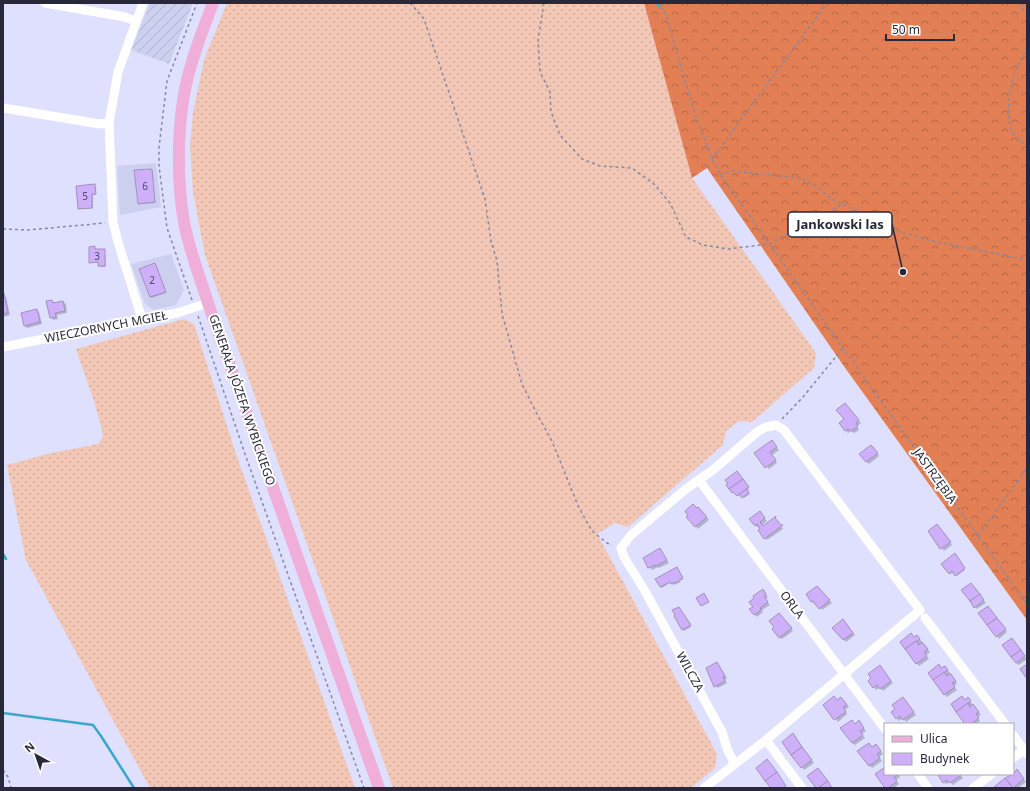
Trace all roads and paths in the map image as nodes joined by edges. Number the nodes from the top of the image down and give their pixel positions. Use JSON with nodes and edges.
{"nodes":[{"id":1,"x":45,"y":3,"type":"edge"},
{"id":2,"x":142,"y":3,"type":"edge"},
{"id":3,"x":213,"y":3,"type":"edge"},
{"id":4,"x":410,"y":3,"type":"edge"},
{"id":5,"x":544,"y":3,"type":"edge"},
{"id":6,"x":656,"y":3,"type":"edge"},
{"id":7,"x":827,"y":3,"type":"edge"},
{"id":8,"x":1019,"y":3,"type":"edge"},
{"id":9,"x":1027,"y":14,"type":"edge"},
{"id":10,"x":135,"y":21,"type":"junction"},
{"id":11,"x":1027,"y":47,"type":"edge"},
{"id":12,"x":3,"y":108,"type":"edge"},
{"id":13,"x":109,"y":124,"type":"junction"},
{"id":14,"x":1027,"y":146,"type":"edge"},
{"id":15,"x":712,"y":158,"type":"junction"},
{"id":16,"x":720,"y":174,"type":"junction"},
{"id":17,"x":843,"y":204,"type":"junction"},
{"id":18,"x":113,"y":222,"type":"junction"},
{"id":19,"x":3,"y":229,"type":"edge"},
{"id":20,"x":769,"y":244,"type":"junction"},
{"id":21,"x":1027,"y":260,"type":"edge"},
{"id":22,"x":208,"y":303,"type":"junction"},
{"id":23,"x":195,"y":308,"type":"junction"},
{"id":24,"x":142,"y":319,"type":"junction"},
{"id":25,"x":3,"y":347,"type":"edge"},
{"id":26,"x":843,"y":348,"type":"junction"},
{"id":27,"x":776,"y":425,"type":"junction"},
{"id":28,"x":1027,"y":468,"type":"edge"},
{"id":29,"x":699,"y":480,"type":"junction"},
{"id":30,"x":978,"y":536,"type":"junction"},
{"id":31,"x":621,"y":548,"type":"junction"},
{"id":32,"x":1027,"y":604,"type":"edge"},
{"id":33,"x":926,"y":618,"type":"dead end"},
{"id":34,"x":845,"y":675,"type":"junction"},
{"id":35,"x":1004,"y":723,"type":"edge"},
{"id":36,"x":884,"y":728,"type":"edge"},
{"id":37,"x":1014,"y":736,"type":"edge"},
{"id":38,"x":766,"y":740,"type":"junction"},
{"id":39,"x":1026,"y":752,"type":"edge"},
{"id":40,"x":1014,"y":758,"type":"edge"},
{"id":41,"x":735,"y":764,"type":"junction"},
{"id":42,"x":3,"y":770,"type":"edge"},
{"id":43,"x":919,"y":775,"type":"edge"},
{"id":44,"x":991,"y":775,"type":"edge"},
{"id":45,"x":707,"y":787,"type":"edge"},
{"id":46,"x":11,"y":788,"type":"edge"},
{"id":47,"x":364,"y":788,"type":"edge"},
{"id":48,"x":379,"y":788,"type":"edge"},
{"id":49,"x":802,"y":788,"type":"edge"},
{"id":50,"x":928,"y":788,"type":"edge"},
{"id":51,"x":973,"y":788,"type":"edge"}],
"edges":[{"from":1,"to":10,"type":"street"},
{"from":2,"to":10,"type":"street"},
{"from":3,"to":22,"type":"main road","name":"GENERAŁA JÓZEFA WYBICKIEGO"},
{"from":4,"to":31,"type":"path"},
{"from":5,"to":20,"type":"path"},
{"from":6,"to":15,"type":"path","name":"JASTRZĘBIA"},
{"from":7,"to":15,"type":"path"},
{"from":8,"to":9,"type":"path"},
{"from":10,"to":13,"type":"street"},
{"from":11,"to":14,"type":"path"},
{"from":12,"to":13,"type":"street"},
{"from":13,"to":18,"type":"street"},
{"from":15,"to":16,"type":"path","name":"JASTRZĘBIA"},
{"from":16,"to":17,"type":"path"},
{"from":16,"to":20,"type":"path","name":"JASTRZĘBIA"},
{"from":17,"to":20,"type":"path"},
{"from":17,"to":21,"type":"path"},
{"from":18,"to":19,"type":"path"},
{"from":18,"to":24,"type":"street"},
{"from":20,"to":26,"type":"path","name":"JASTRZĘBIA"},
{"from":22,"to":23,"type":"street","name":"WIECZORNYCH MGIEŁ"},
{"from":22,"to":48,"type":"main road","name":"GENERAŁA JÓZEFA WYBICKIEGO"},
{"from":23,"to":24,"type":"street","name":"WIECZORNYCH MGIEŁ"},
{"from":23,"to":47,"type":"path"},
{"from":24,"to":25,"type":"street","name":"WIECZORNYCH MGIEŁ"},
{"from":26,"to":27,"type":"path"},
{"from":26,"to":30,"type":"path","name":"JASTRZĘBIA"},
{"from":27,"to":29,"type":"street"},
{"from":27,"to":34,"type":"street"},
{"from":28,"to":30,"type":"path"},
{"from":29,"to":31,"type":"street"},
{"from":29,"to":34,"type":"street","name":"ORLA"},
{"from":30,"to":32,"type":"path","name":"JASTRZĘBIA"},
{"from":31,"to":41,"type":"street","name":"WILCZA"},
{"from":33,"to":35,"type":"street"},
{"from":34,"to":36,"type":"street","name":"ORLA"},
{"from":34,"to":38,"type":"street"},
{"from":37,"to":39,"type":"street"},
{"from":38,"to":41,"type":"street"},
{"from":38,"to":49,"type":"street"},
{"from":39,"to":40,"type":"street"},
{"from":41,"to":45,"type":"street"},
{"from":42,"to":46,"type":"path"},
{"from":43,"to":50,"type":"street"},
{"from":44,"to":51,"type":"street"}]}
